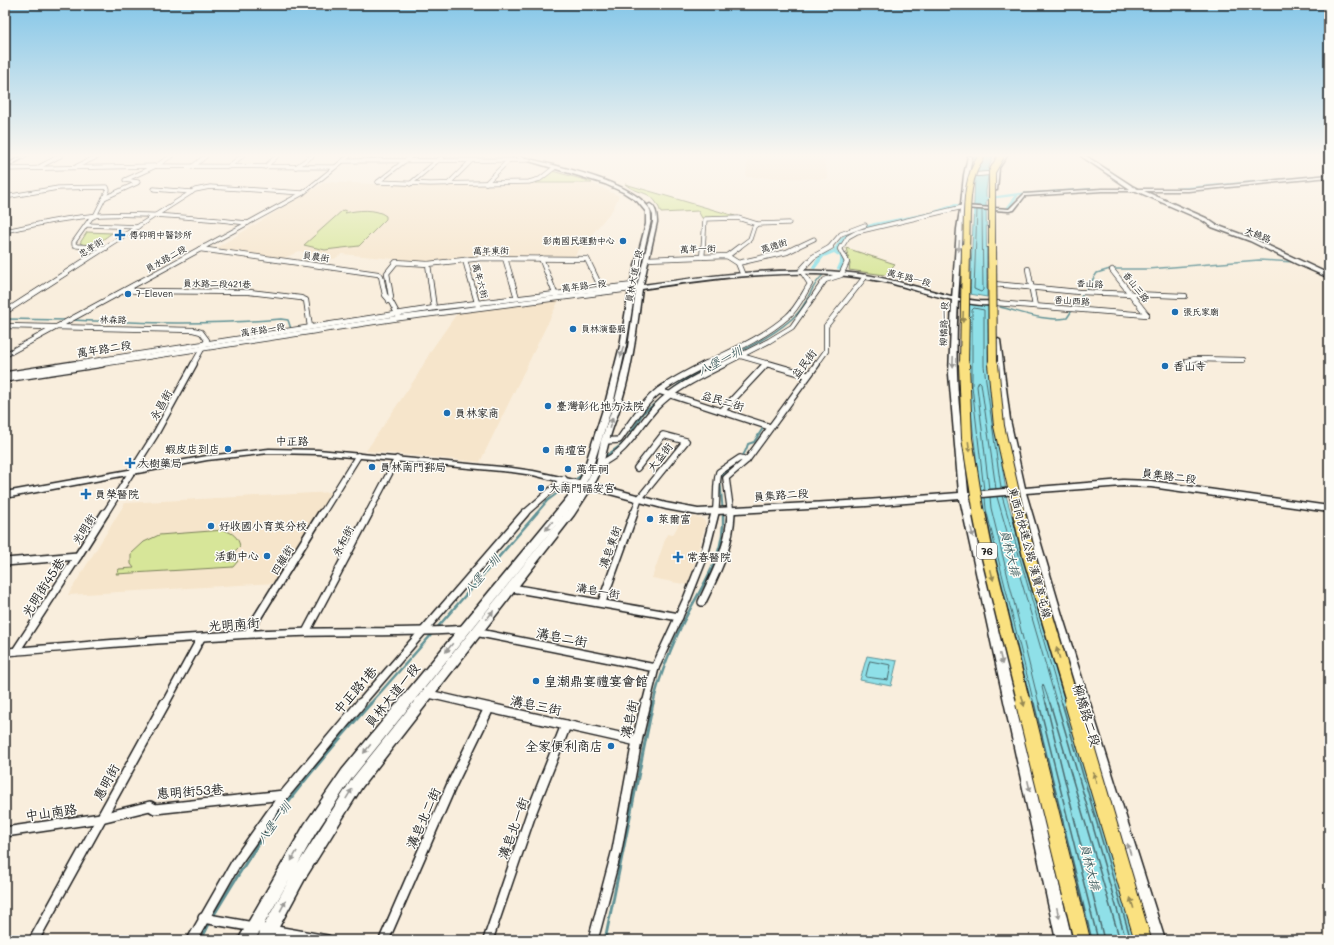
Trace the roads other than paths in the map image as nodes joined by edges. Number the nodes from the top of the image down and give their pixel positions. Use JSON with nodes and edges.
{"nodes":[{"id":1,"x":103,"y":200,"type":"edge"},
{"id":2,"x":180,"y":200,"type":"edge"},
{"id":3,"x":290,"y":200,"type":"edge"},
{"id":4,"x":638,"y":200,"type":"edge"},
{"id":5,"x":645,"y":200,"type":"edge"},
{"id":6,"x":965,"y":200,"type":"edge"},
{"id":7,"x":968,"y":200,"type":"edge"},
{"id":8,"x":991,"y":200,"type":"edge"},
{"id":9,"x":991,"y":200,"type":"edge"},
{"id":10,"x":1020,"y":200,"type":"edge"},
{"id":11,"x":1160,"y":200,"type":"edge"},
{"id":12,"x":965,"y":206,"type":"junction"},
{"id":13,"x":990,"y":209,"type":"junction"},
{"id":14,"x":157,"y":215,"type":"junction"},
{"id":15,"x":94,"y":216,"type":"junction"},
{"id":16,"x":248,"y":223,"type":"junction"},
{"id":17,"x":789,"y":223,"type":"dead end"},
{"id":18,"x":756,"y":224,"type":"junction"},
{"id":19,"x":86,"y":226,"type":"junction"},
{"id":20,"x":136,"y":228,"type":"junction"},
{"id":21,"x":5,"y":231,"type":"edge"},
{"id":22,"x":814,"y":239,"type":"dead end"},
{"id":23,"x":106,"y":248,"type":"junction"},
{"id":24,"x":200,"y":249,"type":"junction"},
{"id":25,"x":726,"y":256,"type":"junction"},
{"id":26,"x":702,"y":257,"type":"junction"},
{"id":27,"x":505,"y":258,"type":"junction"},
{"id":28,"x":542,"y":258,"type":"junction"},
{"id":29,"x":646,"y":259,"type":"junction"},
{"id":30,"x":465,"y":260,"type":"junction"},
{"id":31,"x":428,"y":264,"type":"junction"},
{"id":32,"x":738,"y":264,"type":"junction"},
{"id":33,"x":1028,"y":269,"type":"dead end"},
{"id":34,"x":1112,"y":270,"type":"dead end"},
{"id":35,"x":805,"y":272,"type":"junction"},
{"id":36,"x":742,"y":273,"type":"junction"},
{"id":37,"x":839,"y":273,"type":"junction"},
{"id":38,"x":1329,"y":276,"type":"edge"},
{"id":39,"x":865,"y":277,"type":"junction"},
{"id":40,"x":994,"y":284,"type":"junction"},
{"id":41,"x":640,"y":286,"type":"junction"},
{"id":42,"x":633,"y":287,"type":"junction"},
{"id":43,"x":601,"y":288,"type":"junction"},
{"id":44,"x":1031,"y":288,"type":"junction"},
{"id":45,"x":128,"y":289,"type":"junction"},
{"id":46,"x":1131,"y":294,"type":"junction"},
{"id":47,"x":556,"y":296,"type":"junction"},
{"id":48,"x":1185,"y":296,"type":"dead end"},
{"id":49,"x":955,"y":297,"type":"junction"},
{"id":50,"x":517,"y":298,"type":"junction"},
{"id":51,"x":389,"y":301,"type":"junction"},
{"id":52,"x":991,"y":302,"type":"junction"},
{"id":53,"x":478,"y":305,"type":"junction"},
{"id":54,"x":1035,"y":306,"type":"junction"},
{"id":55,"x":434,"y":308,"type":"junction"},
{"id":56,"x":5,"y":312,"type":"edge"},
{"id":57,"x":396,"y":314,"type":"junction"},
{"id":58,"x":1146,"y":315,"type":"joint"},
{"id":59,"x":400,"y":318,"type":"junction"},
{"id":60,"x":5,"y":326,"type":"edge"},
{"id":61,"x":60,"y":326,"type":"junction"},
{"id":62,"x":310,"y":327,"type":"junction"},
{"id":63,"x":205,"y":346,"type":"junction"},
{"id":64,"x":5,"y":355,"type":"edge"},
{"id":65,"x":741,"y":356,"type":"junction"},
{"id":66,"x":1243,"y":360,"type":"dead end"},
{"id":67,"x":1187,"y":361,"type":"dead end"},
{"id":68,"x":767,"y":363,"type":"junction"},
{"id":69,"x":5,"y":375,"type":"edge"},
{"id":70,"x":807,"y":375,"type":"junction"},
{"id":71,"x":5,"y":379,"type":"edge"},
{"id":72,"x":659,"y":391,"type":"junction"},
{"id":73,"x":670,"y":395,"type":"junction"},
{"id":74,"x":610,"y":400,"type":"junction"},
{"id":75,"x":619,"y":400,"type":"junction"},
{"id":76,"x":722,"y":411,"type":"junction"},
{"id":77,"x":770,"y":427,"type":"junction"},
{"id":78,"x":605,"y":441,"type":"junction"},
{"id":79,"x":358,"y":456,"type":"junction"},
{"id":80,"x":397,"y":460,"type":"junction"},
{"id":81,"x":747,"y":460,"type":"junction"},
{"id":82,"x":600,"y":464,"type":"junction"},
{"id":83,"x":637,"y":468,"type":"dead end"},
{"id":84,"x":133,"y":471,"type":"junction"},
{"id":85,"x":564,"y":479,"type":"junction"},
{"id":86,"x":585,"y":485,"type":"junction"},
{"id":87,"x":1021,"y":490,"type":"junction"},
{"id":88,"x":964,"y":494,"type":"junction"},
{"id":89,"x":5,"y":495,"type":"edge"},
{"id":90,"x":639,"y":499,"type":"junction"},
{"id":91,"x":1329,"y":509,"type":"edge"},
{"id":92,"x":731,"y":510,"type":"junction"},
{"id":93,"x":714,"y":512,"type":"junction"},
{"id":94,"x":78,"y":556,"type":"junction"},
{"id":95,"x":5,"y":562,"type":"edge"},
{"id":96,"x":512,"y":588,"type":"junction"},
{"id":97,"x":602,"y":602,"type":"junction"},
{"id":98,"x":702,"y":602,"type":"dead end"},
{"id":99,"x":679,"y":617,"type":"junction"},
{"id":100,"x":471,"y":631,"type":"junction"},
{"id":101,"x":306,"y":632,"type":"junction"},
{"id":102,"x":422,"y":632,"type":"junction"},
{"id":103,"x":247,"y":634,"type":"junction"},
{"id":104,"x":201,"y":638,"type":"junction"},
{"id":105,"x":16,"y":651,"type":"junction"},
{"id":106,"x":5,"y":652,"type":"edge"},
{"id":107,"x":655,"y":668,"type":"junction"},
{"id":108,"x":429,"y":694,"type":"junction"},
{"id":109,"x":489,"y":708,"type":"junction"},
{"id":110,"x":566,"y":725,"type":"junction"},
{"id":111,"x":637,"y":741,"type":"junction"},
{"id":112,"x":284,"y":795,"type":"junction"},
{"id":113,"x":101,"y":818,"type":"junction"},
{"id":114,"x":5,"y":832,"type":"edge"},
{"id":115,"x":205,"y":918,"type":"junction"},
{"id":116,"x":254,"y":927,"type":"junction"},
{"id":117,"x":267,"y":935,"type":"edge"},
{"id":118,"x":34,"y":940,"type":"edge"},
{"id":119,"x":192,"y":940,"type":"edge"},
{"id":120,"x":246,"y":940,"type":"edge"},
{"id":121,"x":327,"y":940,"type":"edge"},
{"id":122,"x":384,"y":940,"type":"edge"},
{"id":123,"x":488,"y":940,"type":"edge"},
{"id":124,"x":593,"y":940,"type":"edge"},
{"id":125,"x":1064,"y":940,"type":"edge"},
{"id":126,"x":1082,"y":940,"type":"edge"},
{"id":127,"x":1143,"y":940,"type":"edge"},
{"id":128,"x":1157,"y":940,"type":"edge"}],
"edges":[{"from":1,"to":15,"type":"street"},
{"from":2,"to":14,"type":"street","name":"忠孝街"},
{"from":3,"to":16,"type":"street","name":"員水路二段"},
{"from":4,"to":42,"type":"street","name":"員林大道二段"},
{"from":5,"to":29,"type":"street","name":"員林大道二段"},
{"from":6,"to":12,"type":"main road","name":"柳橋路一段"},
{"from":7,"to":126,"type":"highway","number":"76","one_way":true,"bridge":true},
{"from":127,"to":8,"type":"highway","name":"東西向快速公路 漢寶草屯線","one_way":true,"bridge":true},
{"from":9,"to":13,"type":"main road"},
{"from":10,"to":13,"type":"street"},
{"from":11,"to":38,"type":"street","name":"大饒路"},
{"from":12,"to":13,"type":"street"},
{"from":12,"to":35,"type":"street"},
{"from":12,"to":37,"type":"street"},
{"from":12,"to":49,"type":"main road","name":"柳橋路一段","one_way":true},
{"from":13,"to":40,"type":"main road"},
{"from":14,"to":15,"type":"street"},
{"from":14,"to":16,"type":"street"},
{"from":14,"to":20,"type":"street","name":"忠孝街"},
{"from":15,"to":19,"type":"street"},
{"from":15,"to":21,"type":"street"},
{"from":16,"to":24,"type":"street","name":"員水路二段"},
{"from":17,"to":18,"type":"street"},
{"from":18,"to":25,"type":"street"},
{"from":18,"to":26,"type":"street"},
{"from":19,"to":20,"type":"street"},
{"from":19,"to":23,"type":"street"},
{"from":20,"to":23,"type":"street","name":"忠孝街"},
{"from":22,"to":32,"type":"street","name":"萬德街"},
{"from":23,"to":56,"type":"street","name":"忠孝街"},
{"from":24,"to":45,"type":"street","name":"員水路二段"},
{"from":24,"to":51,"type":"street","name":"員農街"},
{"from":25,"to":26,"type":"street","name":"萬年一街"},
{"from":25,"to":32,"type":"street","name":"萬年一街"},
{"from":26,"to":29,"type":"street","name":"萬年一街"},
{"from":27,"to":28,"type":"street","name":"萬年東街"},
{"from":27,"to":30,"type":"street","name":"萬年東街"},
{"from":27,"to":50,"type":"street"},
{"from":28,"to":43,"type":"street","name":"萬年東街"},
{"from":28,"to":47,"type":"street"},
{"from":29,"to":41,"type":"street","name":"員林大道二段"},
{"from":30,"to":31,"type":"street","name":"萬年東街"},
{"from":30,"to":53,"type":"street","name":"萬年六街"},
{"from":31,"to":51,"type":"street","name":"萬年東街"},
{"from":31,"to":55,"type":"street"},
{"from":32,"to":36,"type":"street"},
{"from":33,"to":44,"type":"street"},
{"from":34,"to":46,"type":"street","name":"香山三路"},
{"from":35,"to":36,"type":"street","name":"萬年路一段"},
{"from":35,"to":37,"type":"street","name":"萬年路一段"},
{"from":35,"to":41,"type":"street","name":"萬年路一段"},
{"from":35,"to":72,"type":"street"},
{"from":36,"to":41,"type":"street","name":"萬年路一段"},
{"from":37,"to":39,"type":"street","name":"萬年路一段"},
{"from":37,"to":49,"type":"street","name":"萬年路一段"},
{"from":37,"to":65,"type":"street"},
{"from":39,"to":49,"type":"street","name":"萬年路一段"},
{"from":39,"to":70,"type":"street","name":"益民街"},
{"from":40,"to":44,"type":"street","name":"香山路"},
{"from":40,"to":52,"type":"main road"},
{"from":41,"to":42,"type":"street","name":"萬年路一段"},
{"from":41,"to":75,"type":"street","name":"員林大道二段"},
{"from":42,"to":43,"type":"street","name":"萬年路一段"},
{"from":42,"to":47,"type":"street","name":"萬年路一段"},
{"from":42,"to":74,"type":"street","name":"員林大道二段","one_way":true},
{"from":43,"to":47,"type":"street","name":"萬年路一段"},
{"from":44,"to":46,"type":"street","name":"香山路"},
{"from":44,"to":54,"type":"street"},
{"from":45,"to":61,"type":"street","name":"員水路二段"},
{"from":45,"to":62,"type":"street","name":"員水路二段421巷"},
{"from":46,"to":48,"type":"street","name":"香山路"},
{"from":46,"to":58,"type":"street","name":"香山三路"},
{"from":47,"to":50,"type":"street","name":"萬年路一段"},
{"from":47,"to":53,"type":"street","name":"萬年路一段"},
{"from":49,"to":52,"type":"street","name":"萬年路一段"},
{"from":49,"to":88,"type":"main road","name":"柳橋路一段","one_way":true},
{"from":50,"to":53,"type":"street","name":"萬年路一段"},
{"from":51,"to":57,"type":"street","name":"員農街"},
{"from":52,"to":54,"type":"street","name":"香山西路"},
{"from":52,"to":87,"type":"main road"},
{"from":53,"to":55,"type":"street","name":"萬年路一段"},
{"from":53,"to":59,"type":"street","name":"萬年路一段"},
{"from":54,"to":58,"type":"street","name":"香山西路"},
{"from":55,"to":57,"type":"street","name":"萬年路一段"},
{"from":57,"to":59,"type":"street","name":"員農街"},
{"from":57,"to":62,"type":"street","name":"萬年路一段"},
{"from":59,"to":63,"type":"street","name":"萬年路一段"},
{"from":60,"to":61,"type":"street","name":"林森路"},
{"from":61,"to":63,"type":"street","name":"林森路"},
{"from":61,"to":64,"type":"street","name":"員水路二段"},
{"from":62,"to":63,"type":"street","name":"萬年路一段"},
{"from":63,"to":69,"type":"street","name":"萬年路二段"},
{"from":63,"to":71,"type":"street","name":"萬年路二段"},
{"from":63,"to":84,"type":"street","name":"永昌街"},
{"from":65,"to":68,"type":"street"},
{"from":65,"to":73,"type":"street"},
{"from":66,"to":67,"type":"street"},
{"from":68,"to":70,"type":"street"},
{"from":68,"to":76,"type":"street"},
{"from":70,"to":77,"type":"street","name":"益民街"},
{"from":72,"to":73,"type":"street","name":"益民二街"},
{"from":72,"to":78,"type":"street"},
{"from":73,"to":76,"type":"street","name":"益民二街"},
{"from":73,"to":82,"type":"street"},
{"from":74,"to":75,"type":"street"},
{"from":74,"to":86,"type":"street","name":"員林大道二段"},
{"from":78,"to":75,"type":"street","name":"員林大道二段","one_way":true},
{"from":76,"to":77,"type":"street","name":"益民二街"},
{"from":77,"to":81,"type":"street","name":"益民街"},
{"from":78,"to":82,"type":"street","name":"員林大道二段"},
{"from":79,"to":80,"type":"street","name":"中正路"},
{"from":79,"to":84,"type":"street","name":"中正路"},
{"from":79,"to":103,"type":"street","name":"四維街"},
{"from":80,"to":85,"type":"street","name":"中正路"},
{"from":80,"to":101,"type":"street","name":"永和街"},
{"from":81,"to":92,"type":"street","name":"益民街"},
{"from":81,"to":93,"type":"street","name":"溝皂街"},
{"from":82,"to":86,"type":"street","name":"員林大道二段"},
{"from":83,"to":90,"type":"street","name":"大益街"},
{"from":84,"to":89,"type":"street","name":"中正路"},
{"from":84,"to":94,"type":"street","name":"光明街"},
{"from":85,"to":86,"type":"street","name":"中正路"},
{"from":85,"to":102,"type":"street","name":"中正路1巷"},
{"from":86,"to":90,"type":"main road","name":"員集路二段"},
{"from":86,"to":96,"type":"main road","name":"員林大道一段"},
{"from":86,"to":100,"type":"main road","name":"員林大道一段","one_way":true},
{"from":87,"to":88,"type":"main road","name":"員集路二段"},
{"from":87,"to":91,"type":"main road","name":"員集路二段"},
{"from":128,"to":87,"type":"main road","name":"柳橋路二段","one_way":true},
{"from":88,"to":92,"type":"main road","name":"員集路二段"},
{"from":88,"to":125,"type":"main road","one_way":true},
{"from":90,"to":93,"type":"main road","name":"員集路二段"},
{"from":90,"to":97,"type":"street","name":"溝皂東街"},
{"from":92,"to":93,"type":"main road","name":"員集路二段"},
{"from":92,"to":98,"type":"street"},
{"from":93,"to":99,"type":"street","name":"溝皂街"},
{"from":94,"to":95,"type":"street","name":"光明街"},
{"from":94,"to":105,"type":"street","name":"光明街45巷"},
{"from":96,"to":97,"type":"street","name":"溝皂一街"},
{"from":100,"to":96,"type":"main road","name":"員林大道一段","one_way":true},
{"from":97,"to":99,"type":"street","name":"溝皂一街"},
{"from":99,"to":107,"type":"street","name":"溝皂街"},
{"from":100,"to":102,"type":"street","name":"光明南街"},
{"from":100,"to":107,"type":"street","name":"溝皂二街"},
{"from":100,"to":108,"type":"main road","name":"員林大道一段"},
{"from":100,"to":116,"type":"main road","name":"員林大道一段","one_way":true},
{"from":101,"to":102,"type":"street","name":"光明南街"},
{"from":101,"to":103,"type":"street","name":"光明南街"},
{"from":102,"to":112,"type":"street","name":"中正路1巷"},
{"from":103,"to":104,"type":"street","name":"光明南街"},
{"from":104,"to":105,"type":"street","name":"光明南街"},
{"from":104,"to":113,"type":"street","name":"惠明街"},
{"from":105,"to":106,"type":"street","name":"光明南街"},
{"from":107,"to":111,"type":"street","name":"溝皂街"},
{"from":108,"to":109,"type":"street","name":"溝皂三街"},
{"from":117,"to":108,"type":"main road","name":"員林大道一段","one_way":true},
{"from":109,"to":110,"type":"street","name":"溝皂三街"},
{"from":109,"to":122,"type":"street","name":"溝皂北二街"},
{"from":110,"to":111,"type":"street","name":"溝皂三街"},
{"from":110,"to":123,"type":"street","name":"溝皂北一街"},
{"from":111,"to":124,"type":"street","name":"溝皂街"},
{"from":112,"to":113,"type":"street","name":"惠明街53巷"},
{"from":112,"to":115,"type":"street","name":"中正路1巷"},
{"from":113,"to":114,"type":"street","name":"中山南路"},
{"from":113,"to":118,"type":"street","name":"惠明街"},
{"from":115,"to":116,"type":"street"},
{"from":115,"to":119,"type":"street","name":"中正路1巷"},
{"from":116,"to":117,"type":"street"},
{"from":116,"to":120,"type":"main road","name":"員林大道一段"},
{"from":117,"to":121,"type":"street"}]}
